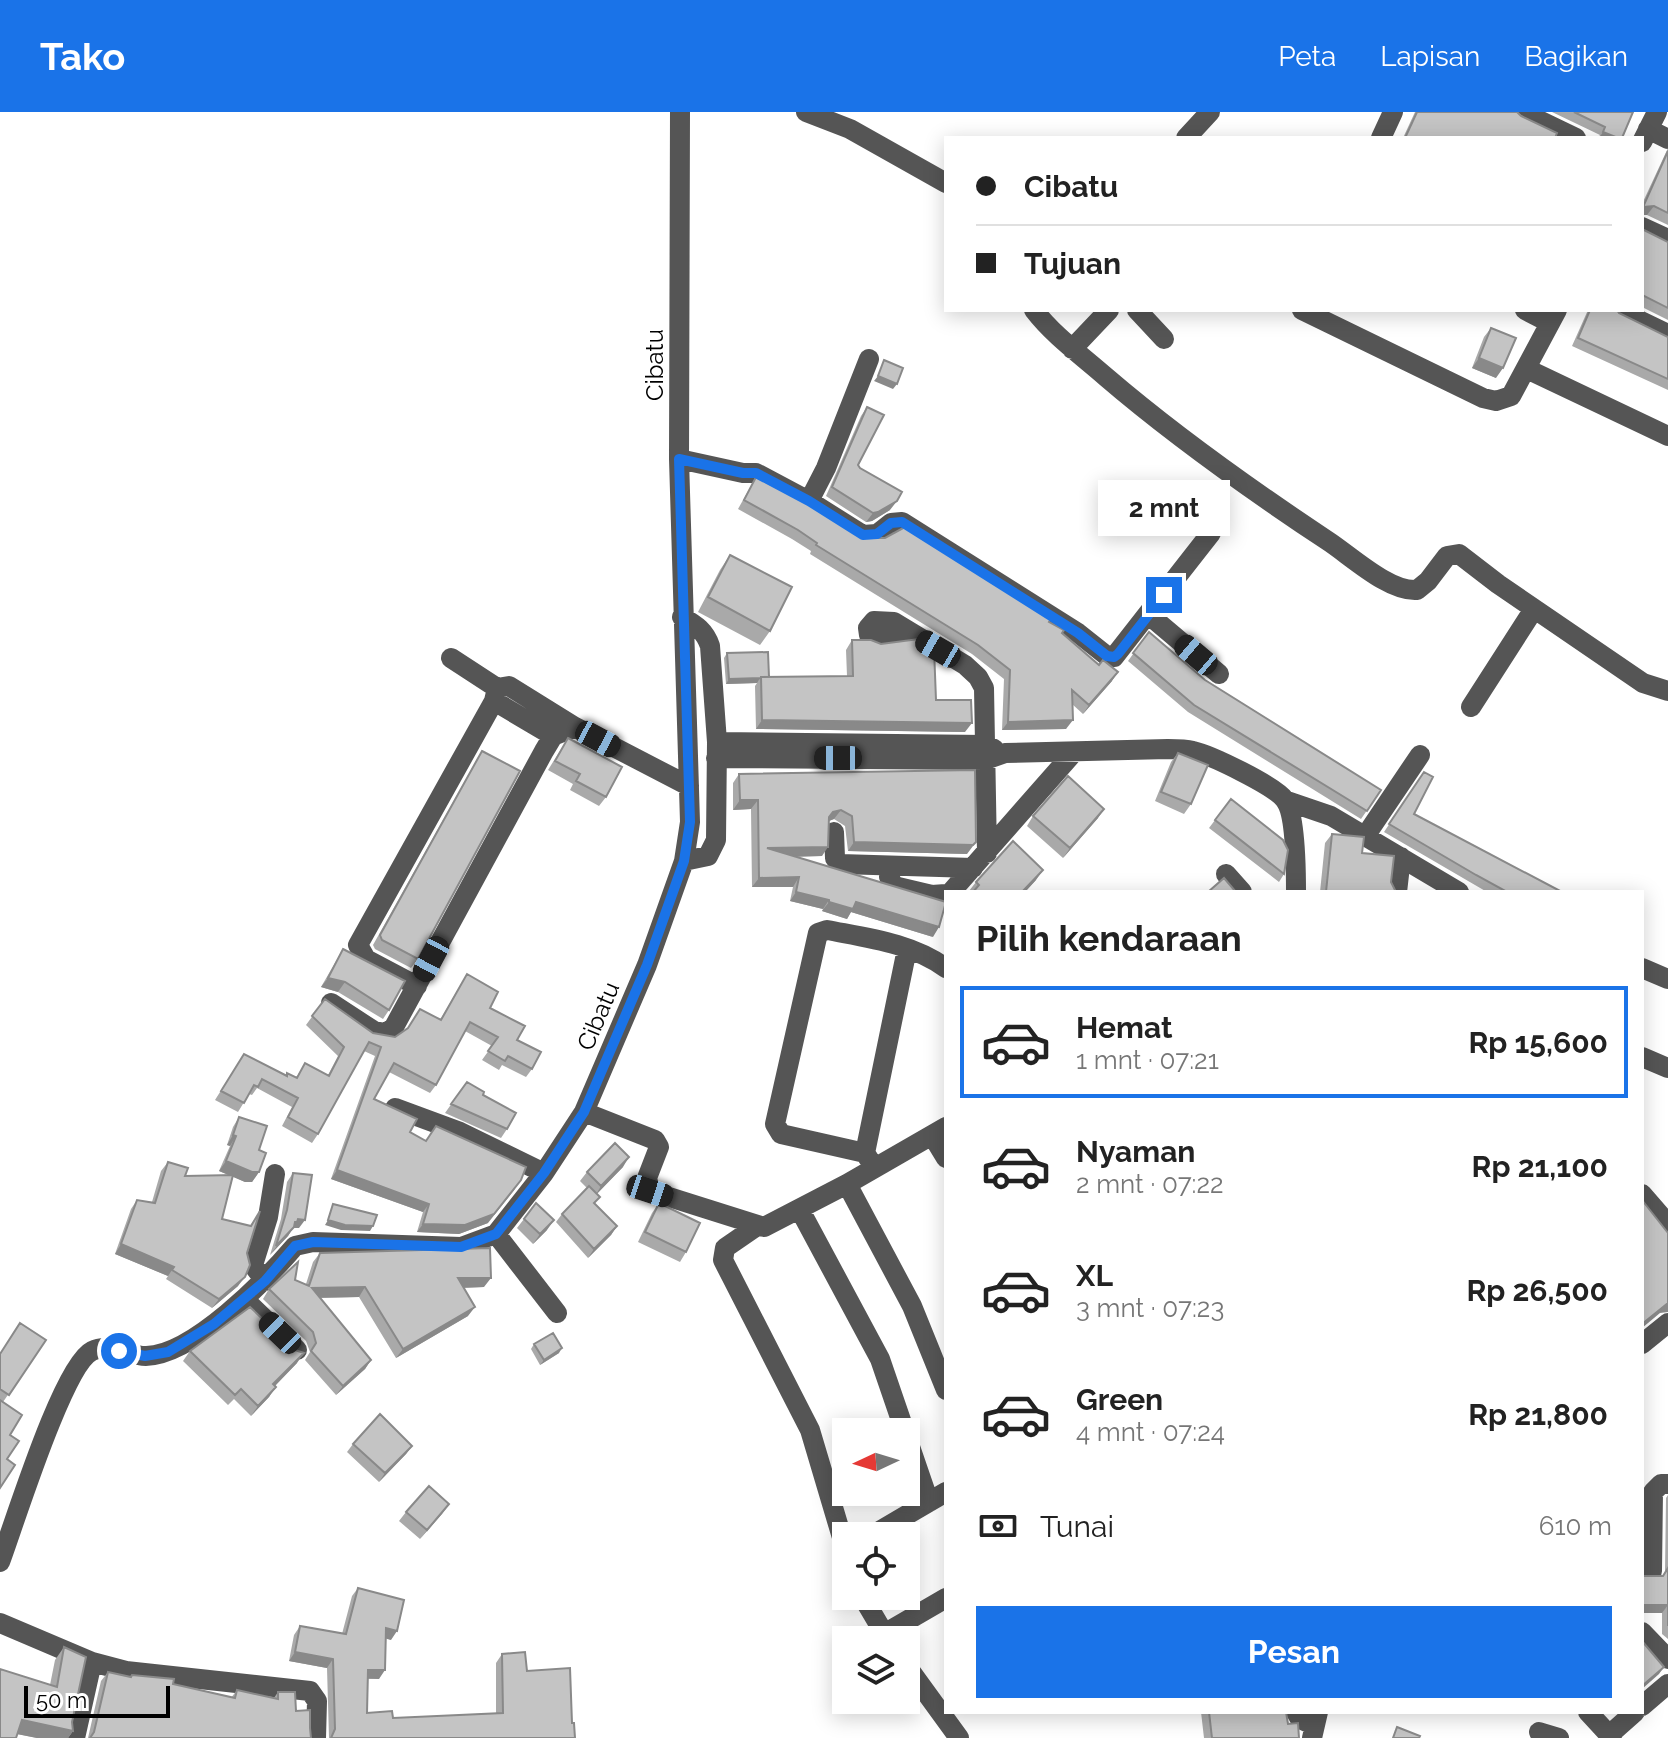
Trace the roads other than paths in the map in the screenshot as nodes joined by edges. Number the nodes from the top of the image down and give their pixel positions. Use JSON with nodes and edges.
{"nodes":[{"id":1,"x":680,"y":112,"type":"edge"},
{"id":2,"x":806,"y":112,"type":"edge"},
{"id":3,"x":1210,"y":112,"type":"edge"},
{"id":4,"x":1393,"y":112,"type":"edge"},
{"id":5,"x":1522,"y":112,"type":"edge"},
{"id":6,"x":1649,"y":128,"type":"edge"},
{"id":7,"x":1188,"y":136,"type":"edge"},
{"id":8,"x":1382,"y":136,"type":"edge"},
{"id":9,"x":1572,"y":136,"type":"edge"},
{"id":10,"x":1668,"y":139,"type":"edge"},
{"id":11,"x":944,"y":182,"type":"edge"},
{"id":12,"x":1644,"y":228,"type":"edge"},
{"id":13,"x":1668,"y":239,"type":"edge"},
{"id":14,"x":1036,"y":312,"type":"edge"},
{"id":15,"x":1107,"y":312,"type":"edge"},
{"id":16,"x":1139,"y":312,"type":"edge"},
{"id":17,"x":1306,"y":312,"type":"edge"},
{"id":18,"x":1622,"y":312,"type":"edge"},
{"id":19,"x":1554,"y":316,"type":"edge"},
{"id":20,"x":1668,"y":334,"type":"edge"},
{"id":21,"x":1164,"y":339,"type":"dead end"},
{"id":22,"x":1072,"y":349,"type":"junction"},
{"id":23,"x":869,"y":359,"type":"dead end"},
{"id":24,"x":1527,"y":369,"type":"junction"},
{"id":25,"x":1668,"y":436,"type":"edge"},
{"id":26,"x":679,"y":459,"type":"junction"},
{"id":27,"x":809,"y":501,"type":"junction"},
{"id":28,"x":1211,"y":533,"type":"dead end"},
{"id":29,"x":1534,"y":609,"type":"junction"},
{"id":30,"x":1149,"y":615,"type":"junction"},
{"id":31,"x":682,"y":617,"type":"junction"},
{"id":32,"x":911,"y":633,"type":"dead end"},
{"id":33,"x":451,"y":658,"type":"dead end"},
{"id":34,"x":1219,"y":674,"type":"dead end"},
{"id":35,"x":1668,"y":691,"type":"edge"},
{"id":36,"x":496,"y":695,"type":"junction"},
{"id":37,"x":1471,"y":707,"type":"dead end"},
{"id":38,"x":575,"y":727,"type":"junction"},
{"id":39,"x":553,"y":736,"type":"junction"},
{"id":40,"x":717,"y":750,"type":"junction"},
{"id":41,"x":985,"y":752,"type":"junction"},
{"id":42,"x":1074,"y":752,"type":"junction"},
{"id":43,"x":1420,"y":755,"type":"dead end"},
{"id":44,"x":689,"y":786,"type":"junction"},
{"id":45,"x":1287,"y":801,"type":"junction"},
{"id":46,"x":834,"y":832,"type":"dead end"},
{"id":47,"x":1366,"y":835,"type":"junction"},
{"id":48,"x":1401,"y":857,"type":"junction"},
{"id":49,"x":684,"y":861,"type":"junction"},
{"id":50,"x":980,"y":861,"type":"junction"},
{"id":51,"x":890,"y":868,"type":"junction"},
{"id":52,"x":1226,"y":874,"type":"dead end"},
{"id":53,"x":951,"y":890,"type":"edge"},
{"id":54,"x":1240,"y":890,"type":"edge"},
{"id":55,"x":1296,"y":890,"type":"edge"},
{"id":56,"x":1397,"y":890,"type":"edge"},
{"id":57,"x":1456,"y":890,"type":"edge"},
{"id":58,"x":944,"y":894,"type":"edge"},
{"id":59,"x":907,"y":949,"type":"junction"},
{"id":60,"x":944,"y":967,"type":"edge"},
{"id":61,"x":1644,"y":969,"type":"edge"},
{"id":62,"x":1668,"y":979,"type":"edge"},
{"id":63,"x":417,"y":986,"type":"junction"},
{"id":64,"x":331,"y":1003,"type":"edge"},
{"id":65,"x":1644,"y":1058,"type":"edge"},
{"id":66,"x":1668,"y":1068,"type":"edge"},
{"id":67,"x":395,"y":1108,"type":"edge"},
{"id":68,"x":584,"y":1112,"type":"junction"},
{"id":69,"x":939,"y":1131,"type":"edge"},
{"id":70,"x":869,"y":1160,"type":"junction"},
{"id":71,"x":544,"y":1173,"type":"junction"},
{"id":72,"x":275,"y":1174,"type":"dead end"},
{"id":73,"x":847,"y":1184,"type":"junction"},
{"id":74,"x":1644,"y":1195,"type":"edge"},
{"id":75,"x":1644,"y":1196,"type":"edge"},
{"id":76,"x":1668,"y":1203,"type":"edge"},
{"id":77,"x":800,"y":1210,"type":"junction"},
{"id":78,"x":1668,"y":1224,"type":"edge"},
{"id":79,"x":757,"y":1226,"type":"junction"},
{"id":80,"x":496,"y":1234,"type":"junction"},
{"id":81,"x":265,"y":1281,"type":"junction"},
{"id":82,"x":244,"y":1299,"type":"junction"},
{"id":83,"x":557,"y":1313,"type":"dead end"},
{"id":84,"x":1668,"y":1323,"type":"edge"},
{"id":85,"x":1644,"y":1342,"type":"edge"},
{"id":86,"x":297,"y":1350,"type":"edge"},
{"id":87,"x":944,"y":1385,"type":"edge"},
{"id":88,"x":901,"y":1418,"type":"edge"},
{"id":89,"x":920,"y":1461,"type":"edge"},
{"id":90,"x":1668,"y":1484,"type":"edge"},
{"id":91,"x":938,"y":1497,"type":"edge"},
{"id":92,"x":837,"y":1522,"type":"edge"},
{"id":93,"x":895,"y":1522,"type":"edge"},
{"id":94,"x":0,"y":1562,"type":"edge"},
{"id":95,"x":1654,"y":1571,"type":"edge"},
{"id":96,"x":944,"y":1599,"type":"edge"},
{"id":97,"x":0,"y":1623,"type":"edge"},
{"id":98,"x":903,"y":1626,"type":"edge"},
{"id":99,"x":1644,"y":1634,"type":"edge"},
{"id":100,"x":1668,"y":1659,"type":"edge"},
{"id":101,"x":92,"y":1662,"type":"junction"},
{"id":102,"x":920,"y":1679,"type":"edge"},
{"id":103,"x":1668,"y":1684,"type":"edge"},
{"id":104,"x":940,"y":1700,"type":"edge"},
{"id":105,"x":1644,"y":1704,"type":"edge"},
{"id":106,"x":947,"y":1714,"type":"edge"},
{"id":107,"x":1297,"y":1714,"type":"edge"},
{"id":108,"x":1590,"y":1714,"type":"edge"},
{"id":109,"x":1633,"y":1714,"type":"edge"},
{"id":110,"x":1314,"y":1725,"type":"edge"},
{"id":111,"x":1610,"y":1737,"type":"edge"},
{"id":112,"x":75,"y":1738,"type":"edge"},
{"id":113,"x":316,"y":1738,"type":"edge"},
{"id":114,"x":959,"y":1738,"type":"edge"}],
"edges":[{"from":1,"to":26,"type":"street","name":"Cibatu"},
{"from":2,"to":11,"type":"street"},
{"from":3,"to":7,"type":"street"},
{"from":4,"to":8,"type":"street"},
{"from":5,"to":9,"type":"street"},
{"from":6,"to":10,"type":"street"},
{"from":12,"to":13,"type":"street"},
{"from":14,"to":22,"type":"street"},
{"from":15,"to":22,"type":"street"},
{"from":16,"to":21,"type":"street"},
{"from":17,"to":24,"type":"street"},
{"from":18,"to":20,"type":"street"},
{"from":19,"to":24,"type":"street"},
{"from":22,"to":29,"type":"street"},
{"from":23,"to":27,"type":"street"},
{"from":24,"to":25,"type":"street"},
{"from":26,"to":27,"type":"street"},
{"from":26,"to":31,"type":"street","name":"Cibatu"},
{"from":27,"to":30,"type":"street"},
{"from":28,"to":30,"type":"street"},
{"from":29,"to":35,"type":"street"},
{"from":29,"to":37,"type":"street"},
{"from":30,"to":34,"type":"street"},
{"from":31,"to":40,"type":"street"},
{"from":31,"to":44,"type":"street","name":"Cibatu"},
{"from":32,"to":41,"type":"street"},
{"from":33,"to":36,"type":"street"},
{"from":36,"to":38,"type":"street"},
{"from":36,"to":39,"type":"street"},
{"from":36,"to":63,"type":"street"},
{"from":38,"to":39,"type":"street"},
{"from":38,"to":44,"type":"street"},
{"from":39,"to":63,"type":"street"},
{"from":40,"to":41,"type":"street"},
{"from":40,"to":49,"type":"street"},
{"from":41,"to":42,"type":"street"},
{"from":41,"to":50,"type":"street"},
{"from":42,"to":45,"type":"street"},
{"from":42,"to":50,"type":"street"},
{"from":43,"to":47,"type":"street"},
{"from":44,"to":49,"type":"street","name":"Cibatu"},
{"from":45,"to":47,"type":"street"},
{"from":45,"to":55,"type":"street"},
{"from":46,"to":51,"type":"street"},
{"from":47,"to":48,"type":"street"},
{"from":48,"to":56,"type":"street"},
{"from":48,"to":57,"type":"street"},
{"from":49,"to":68,"type":"street","name":"Cibatu"},
{"from":50,"to":51,"type":"street"},
{"from":50,"to":53,"type":"street"},
{"from":51,"to":58,"type":"street"},
{"from":52,"to":54,"type":"street"},
{"from":59,"to":60,"type":"street"},
{"from":59,"to":70,"type":"street"},
{"from":59,"to":70,"type":"street"},
{"from":61,"to":62,"type":"street"},
{"from":63,"to":64,"type":"street"},
{"from":65,"to":66,"type":"street"},
{"from":67,"to":71,"type":"street"},
{"from":68,"to":71,"type":"street","name":"Cibatu"},
{"from":68,"to":79,"type":"street"},
{"from":69,"to":70,"type":"street"},
{"from":70,"to":73,"type":"street"},
{"from":71,"to":80,"type":"street","name":"Cibatu"},
{"from":72,"to":81,"type":"street"},
{"from":73,"to":77,"type":"street"},
{"from":73,"to":87,"type":"street"},
{"from":74,"to":76,"type":"street"},
{"from":75,"to":78,"type":"street"},
{"from":77,"to":79,"type":"street"},
{"from":77,"to":88,"type":"street"},
{"from":79,"to":92,"type":"street"},
{"from":80,"to":81,"type":"street"},
{"from":80,"to":83,"type":"street"},
{"from":81,"to":82,"type":"street"},
{"from":82,"to":86,"type":"street"},
{"from":82,"to":94,"type":"street"},
{"from":84,"to":85,"type":"street"},
{"from":89,"to":91,"type":"street"},
{"from":90,"to":95,"type":"street"},
{"from":91,"to":93,"type":"street"},
{"from":96,"to":98,"type":"street"},
{"from":97,"to":101,"type":"street"},
{"from":99,"to":100,"type":"street"},
{"from":101,"to":112,"type":"street"},
{"from":101,"to":113,"type":"street"},
{"from":102,"to":104,"type":"street"},
{"from":103,"to":105,"type":"street"},
{"from":106,"to":114,"type":"street"},
{"from":107,"to":110,"type":"street"},
{"from":108,"to":111,"type":"street"},
{"from":109,"to":111,"type":"street"}]}
